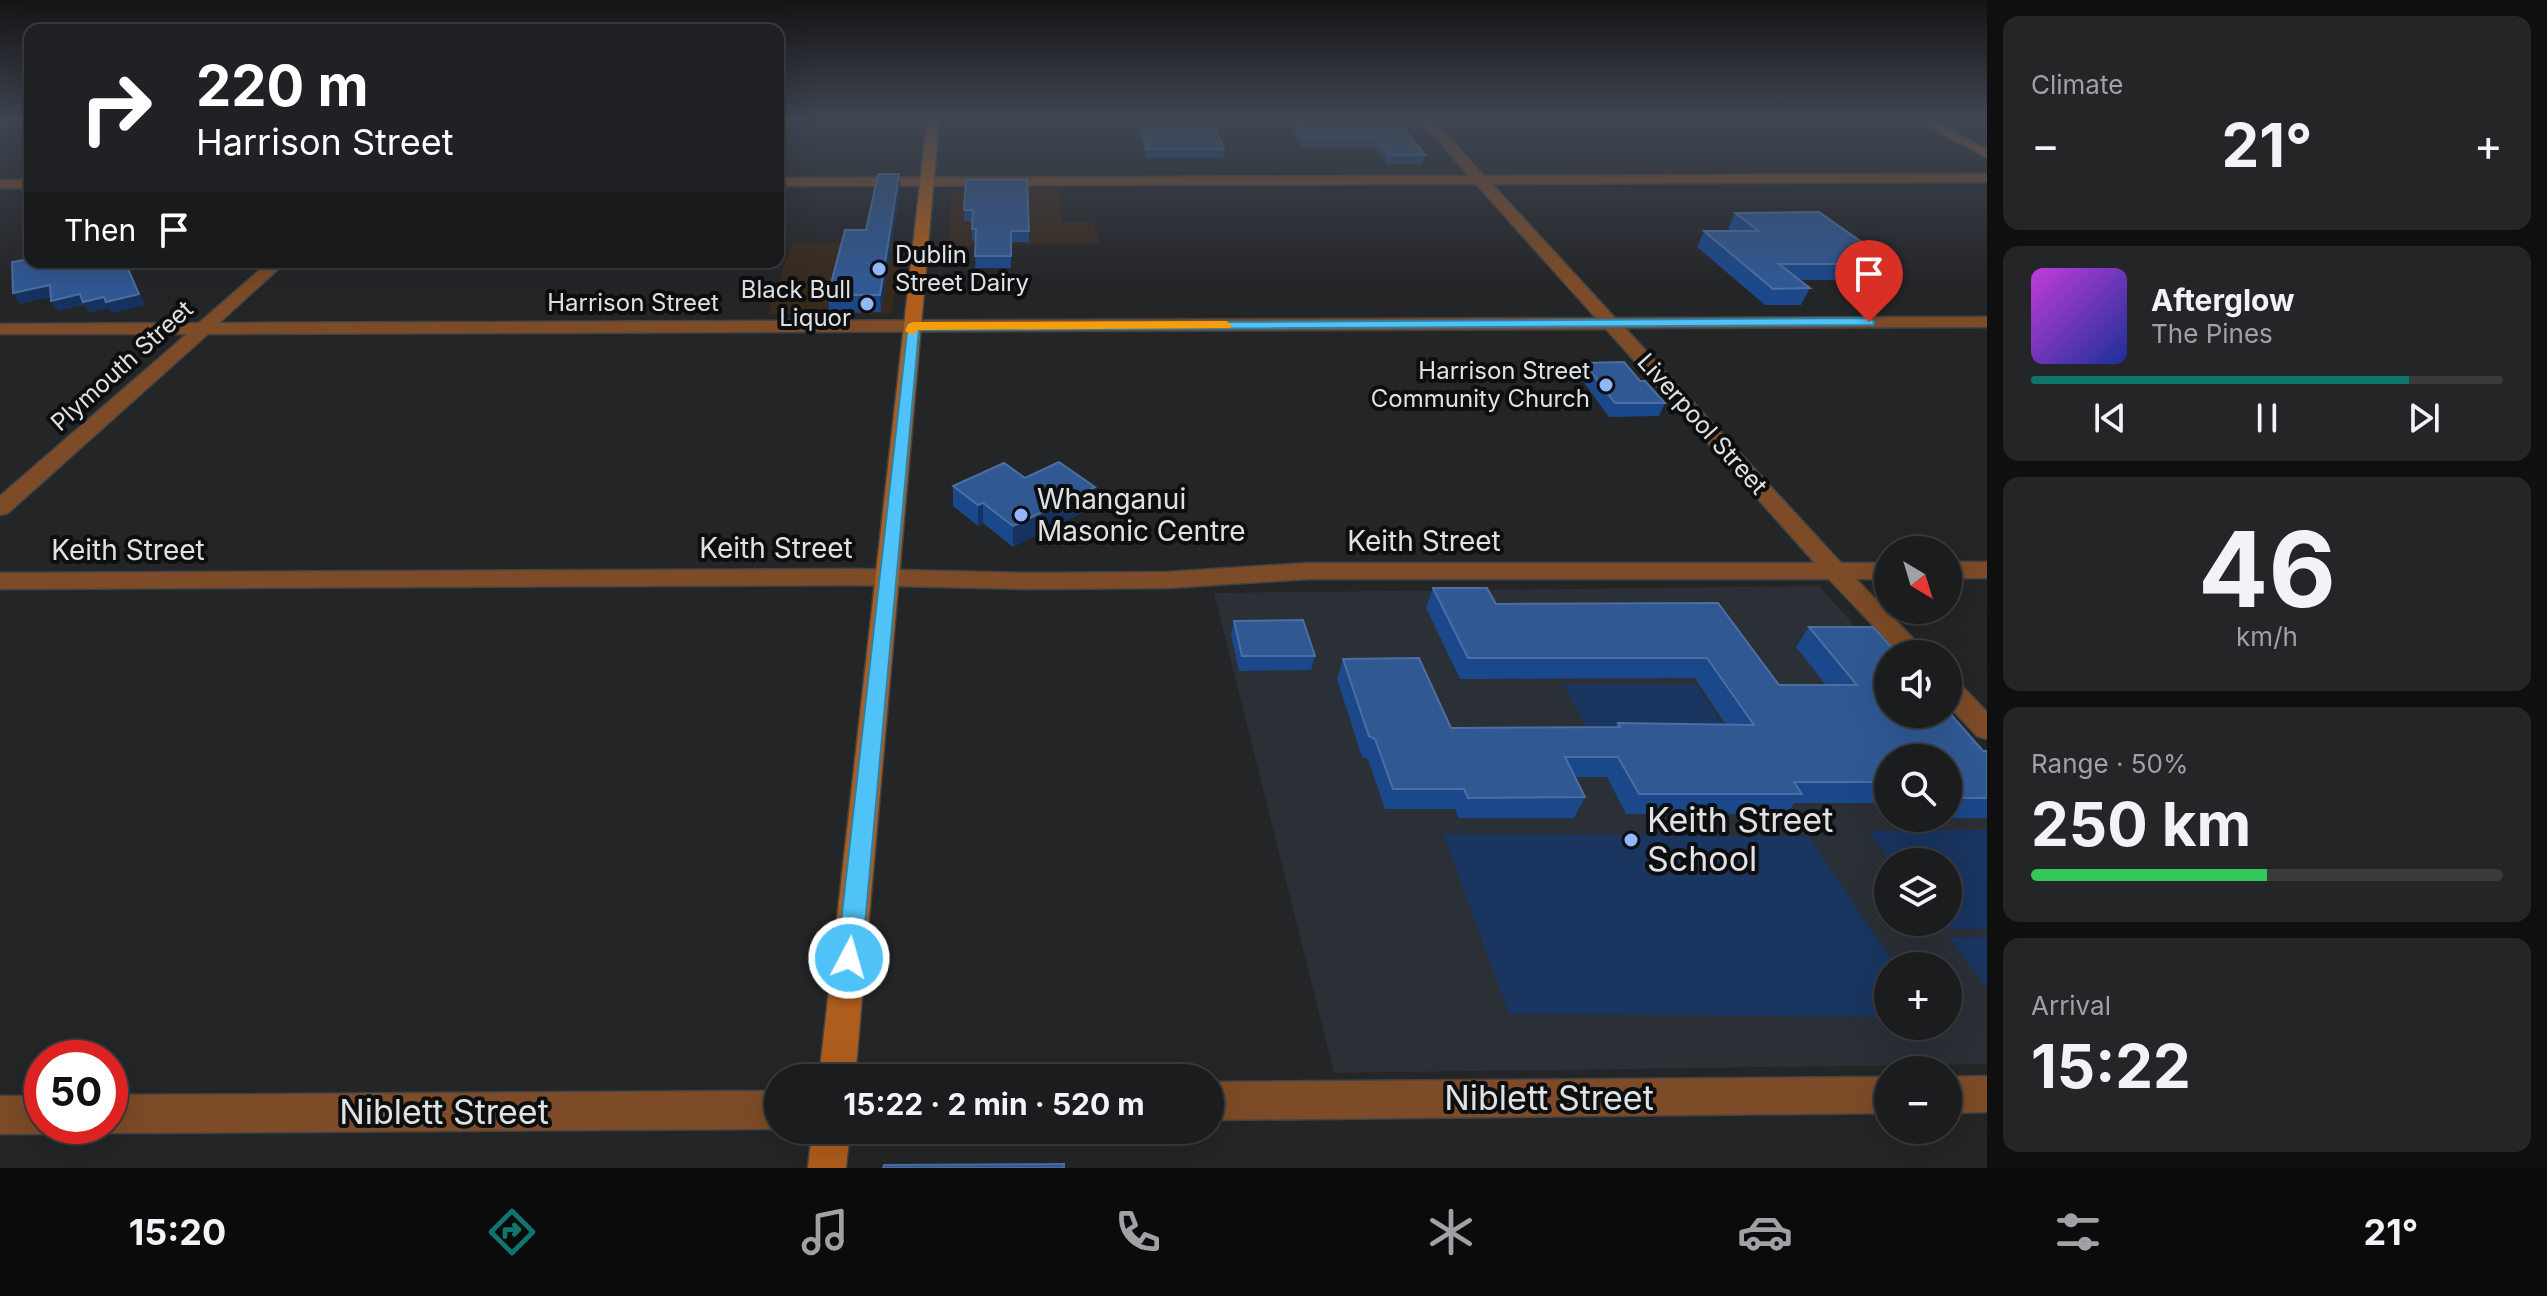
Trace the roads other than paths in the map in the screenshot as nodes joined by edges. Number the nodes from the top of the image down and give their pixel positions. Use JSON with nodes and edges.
{"nodes":[{"id":1,"x":928,"y":176,"type":"edge"},
{"id":2,"x":1475,"y":176,"type":"edge"},
{"id":3,"x":1987,"y":178,"type":"edge"},
{"id":4,"x":1479,"y":180,"type":"junction"},
{"id":5,"x":927,"y":181,"type":"junction"},
{"id":6,"x":784,"y":182,"type":"edge"},
{"id":7,"x":0,"y":184,"type":"edge"},
{"id":8,"x":24,"y":184,"type":"edge"},
{"id":9,"x":271,"y":268,"type":"edge"},
{"id":10,"x":1987,"y":322,"type":"edge"},
{"id":11,"x":1611,"y":324,"type":"junction"},
{"id":12,"x":913,"y":326,"type":"junction"},
{"id":13,"x":0,"y":329,"type":"edge"},
{"id":14,"x":203,"y":329,"type":"junction"},
{"id":15,"x":0,"y":508,"type":"edge"},
{"id":16,"x":1962,"y":570,"type":"edge"},
{"id":17,"x":1987,"y":570,"type":"edge"},
{"id":18,"x":1835,"y":571,"type":"junction"},
{"id":19,"x":1874,"y":571,"type":"edge"},
{"id":20,"x":887,"y":578,"type":"junction"},
{"id":21,"x":0,"y":581,"type":"edge"},
{"id":22,"x":1902,"y":640,"type":"edge"},
{"id":23,"x":1962,"y":703,"type":"edge"},
{"id":24,"x":1987,"y":729,"type":"edge"},
{"id":25,"x":838,"y":1064,"type":"edge"},
{"id":26,"x":1987,"y":1094,"type":"edge"},
{"id":27,"x":1874,"y":1095,"type":"edge"},
{"id":28,"x":1962,"y":1095,"type":"edge"},
{"id":29,"x":1224,"y":1101,"type":"edge"},
{"id":30,"x":764,"y":1110,"type":"edge"},
{"id":31,"x":128,"y":1114,"type":"edge"},
{"id":32,"x":0,"y":1115,"type":"edge"},
{"id":33,"x":24,"y":1115,"type":"edge"},
{"id":34,"x":830,"y":1144,"type":"edge"},
{"id":35,"x":827,"y":1168,"type":"edge"}],
"edges":[{"from":1,"to":5,"type":"main road"},
{"from":2,"to":4,"type":"street","name":"Liverpool Street"},
{"from":3,"to":4,"type":"street"},
{"from":4,"to":5,"type":"street"},
{"from":4,"to":11,"type":"street","name":"Liverpool Street"},
{"from":5,"to":6,"type":"street"},
{"from":5,"to":12,"type":"main road"},
{"from":7,"to":8,"type":"street"},
{"from":9,"to":14,"type":"street","name":"Plymouth Street"},
{"from":10,"to":11,"type":"street","name":"Harrison Street"},
{"from":11,"to":12,"type":"street","name":"Harrison Street"},
{"from":11,"to":18,"type":"street","name":"Liverpool Street"},
{"from":12,"to":14,"type":"street","name":"Harrison Street"},
{"from":12,"to":20,"type":"main road"},
{"from":13,"to":14,"type":"street","name":"Harrison Street"},
{"from":14,"to":15,"type":"street","name":"Plymouth Street"},
{"from":16,"to":17,"type":"street"},
{"from":18,"to":19,"type":"street","name":"Keith Street"},
{"from":18,"to":20,"type":"street","name":"Keith Street"},
{"from":18,"to":22,"type":"street","name":"Liverpool Street"},
{"from":20,"to":21,"type":"street","name":"Keith Street"},
{"from":20,"to":25,"type":"main road"},
{"from":23,"to":24,"type":"street"},
{"from":26,"to":28,"type":"street"},
{"from":27,"to":29,"type":"street","name":"Niblett Street"},
{"from":30,"to":31,"type":"street","name":"Niblett Street"},
{"from":32,"to":33,"type":"street"},
{"from":34,"to":35,"type":"main road"}]}
